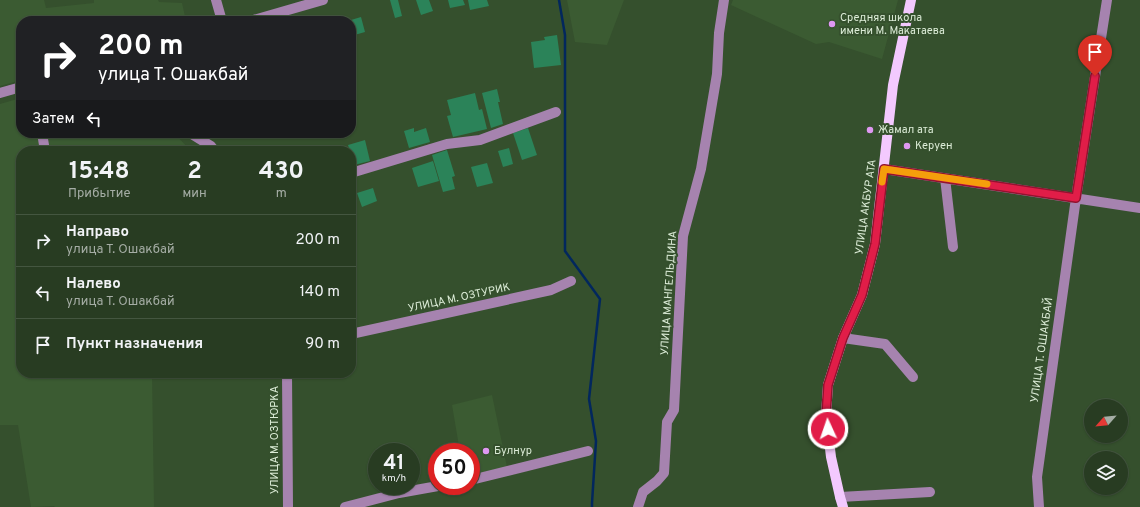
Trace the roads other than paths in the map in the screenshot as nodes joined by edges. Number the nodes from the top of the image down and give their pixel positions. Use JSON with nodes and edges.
{"nodes":[{"id":1,"x":216,"y":0,"type":"edge"},
{"id":2,"x":323,"y":0,"type":"edge"},
{"id":3,"x":724,"y":0,"type":"edge"},
{"id":4,"x":911,"y":0,"type":"edge"},
{"id":5,"x":1107,"y":0,"type":"edge"},
{"id":6,"x":221,"y":16,"type":"edge"},
{"id":7,"x":267,"y":16,"type":"edge"},
{"id":8,"x":16,"y":88,"type":"edge"},
{"id":9,"x":0,"y":93,"type":"edge"},
{"id":10,"x":556,"y":112,"type":"dead end"},
{"id":11,"x":198,"y":138,"type":"edge"},
{"id":12,"x":211,"y":146,"type":"edge"},
{"id":13,"x":884,"y":169,"type":"junction"},
{"id":14,"x":356,"y":171,"type":"edge"},
{"id":15,"x":945,"y":178,"type":"junction"},
{"id":16,"x":1076,"y":198,"type":"junction"},
{"id":17,"x":1140,"y":208,"type":"edge"},
{"id":18,"x":953,"y":247,"type":"dead end"},
{"id":19,"x":571,"y":282,"type":"dead end"},
{"id":20,"x":356,"y":333,"type":"edge"},
{"id":21,"x":843,"y":338,"type":"junction"},
{"id":22,"x":913,"y":377,"type":"dead end"},
{"id":23,"x":287,"y":378,"type":"edge"},
{"id":24,"x":588,"y":451,"type":"dead end"},
{"id":25,"x":480,"y":478,"type":"edge"},
{"id":26,"x":428,"y":488,"type":"edge"},
{"id":27,"x":930,"y":492,"type":"dead end"},
{"id":28,"x":842,"y":502,"type":"edge"},
{"id":29,"x":288,"y":507,"type":"edge"},
{"id":30,"x":345,"y":507,"type":"edge"},
{"id":31,"x":638,"y":507,"type":"edge"},
{"id":32,"x":1039,"y":507,"type":"edge"}],
"edges":[{"from":1,"to":6,"type":"street"},
{"from":2,"to":7,"type":"street"},
{"from":3,"to":31,"type":"street","name":"УЛИЦА МАНГЕЛЬДИНА"},
{"from":4,"to":13,"type":"main road","name":"УЛИЦА АКБУР АТА"},
{"from":5,"to":16,"type":"street","name":"УЛИЦА Т. ОШАКБАЙ"},
{"from":8,"to":9,"type":"street"},
{"from":10,"to":14,"type":"street"},
{"from":11,"to":12,"type":"street"},
{"from":13,"to":15,"type":"street"},
{"from":13,"to":21,"type":"main road","name":"УЛИЦА АКБУР АТА"},
{"from":15,"to":16,"type":"street"},
{"from":15,"to":18,"type":"street"},
{"from":16,"to":17,"type":"street"},
{"from":16,"to":32,"type":"street","name":"УЛИЦА Т. ОШАКБАЙ"},
{"from":19,"to":20,"type":"street","name":"УЛИЦА М. ОЗТУРИК"},
{"from":21,"to":22,"type":"street"},
{"from":21,"to":28,"type":"main road","name":"УЛИЦА АКБУР АТА"},
{"from":23,"to":29,"type":"street","name":"УЛИЦА М. ОЗТЮРКА"},
{"from":24,"to":25,"type":"street"},
{"from":26,"to":30,"type":"street"},
{"from":27,"to":28,"type":"street"}]}
